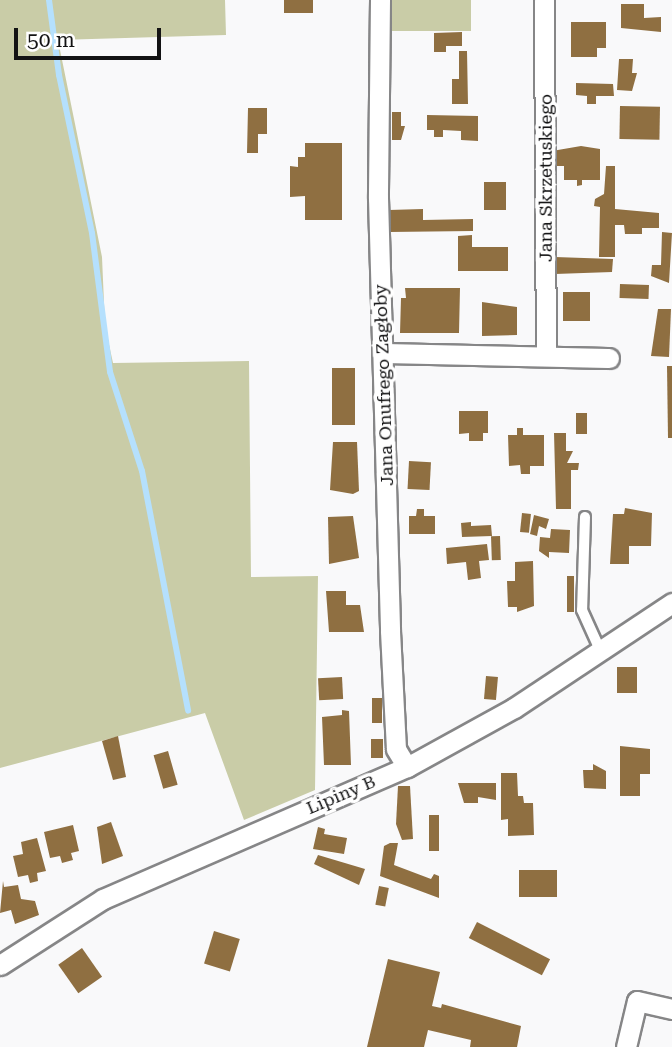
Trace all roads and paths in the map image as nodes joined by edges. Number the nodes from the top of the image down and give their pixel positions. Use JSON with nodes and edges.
{"nodes":[{"id":1,"x":380,"y":0,"type":"edge"},
{"id":2,"x":544,"y":0,"type":"edge"},
{"id":3,"x":383,"y":353,"type":"junction"},
{"id":4,"x":547,"y":356,"type":"junction"},
{"id":5,"x":609,"y":358,"type":"dead end"},
{"id":6,"x":585,"y":517,"type":"dead end"},
{"id":7,"x":672,"y":603,"type":"edge"},
{"id":8,"x":601,"y":653,"type":"junction"},
{"id":9,"x":407,"y":766,"type":"junction"},
{"id":10,"x":0,"y":965,"type":"edge"},
{"id":11,"x":672,"y":1009,"type":"edge"},
{"id":12,"x":626,"y":1047,"type":"edge"}],
"edges":[{"from":1,"to":3,"type":"street","name":"Jana Onufrego Zagłoby"},
{"from":2,"to":4,"type":"street","name":"Jana Skrzetuskiego"},
{"from":3,"to":4,"type":"street"},
{"from":3,"to":9,"type":"street","name":"Jana Onufrego Zagłoby"},
{"from":4,"to":5,"type":"street"},
{"from":6,"to":8,"type":"lane"},
{"from":7,"to":8,"type":"street","name":"Lipiny B"},
{"from":8,"to":9,"type":"street","name":"Lipiny B"},
{"from":9,"to":10,"type":"street","name":"Lipiny B"},
{"from":11,"to":12,"type":"street"}]}
